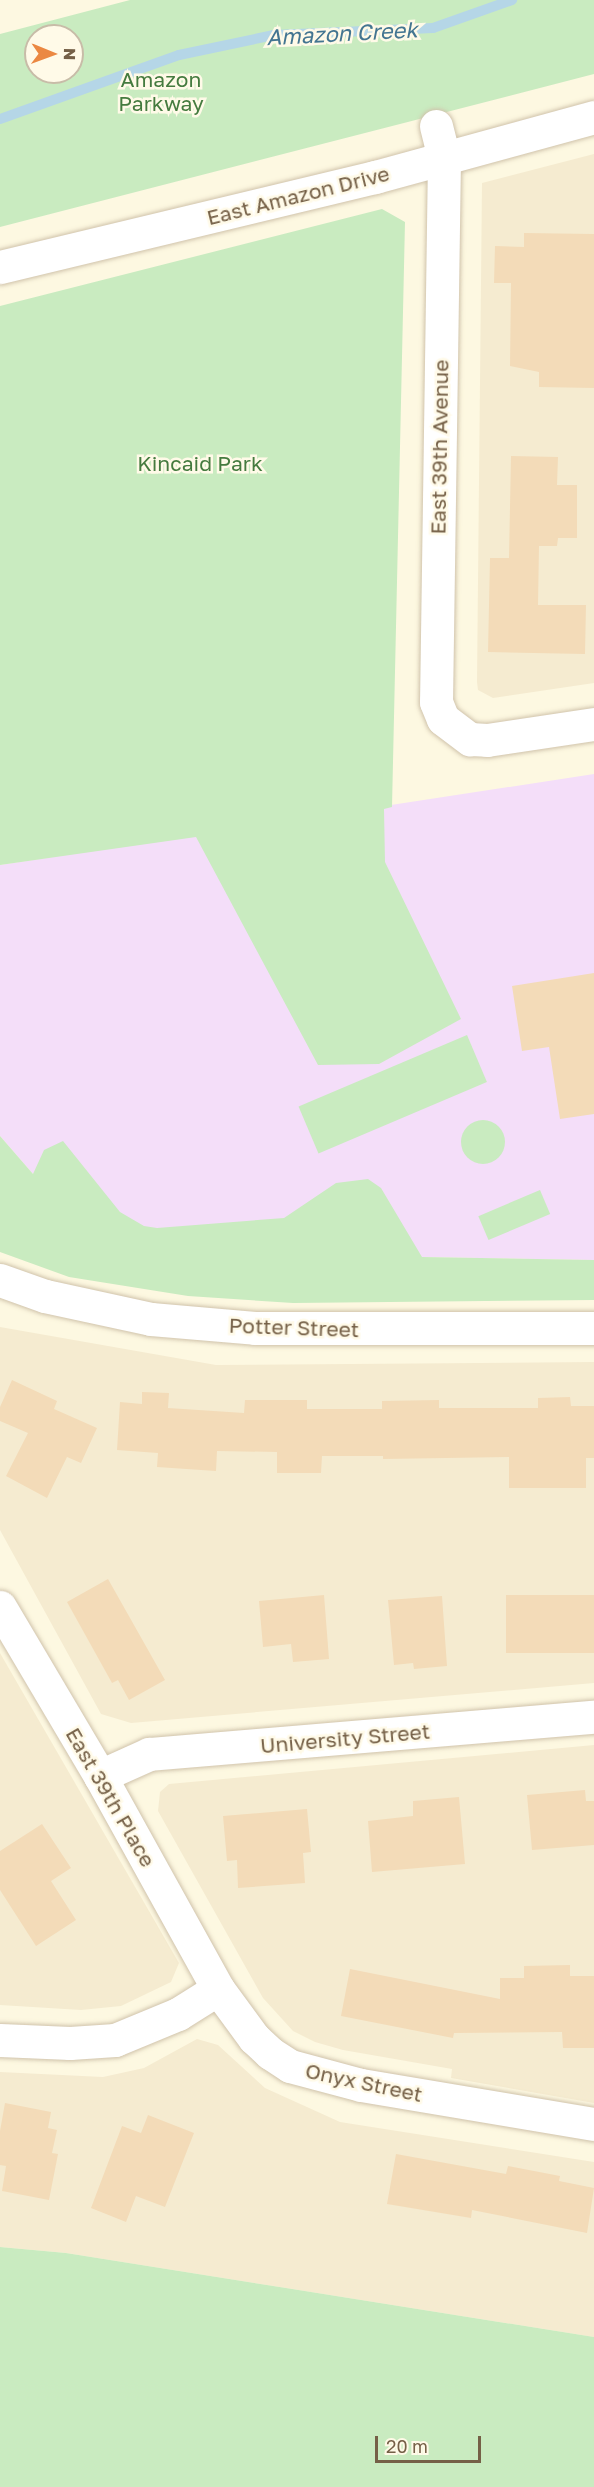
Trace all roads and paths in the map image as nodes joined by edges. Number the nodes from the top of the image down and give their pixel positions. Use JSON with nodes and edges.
{"nodes":[{"id":1,"x":594,"y":117,"type":"edge"},
{"id":2,"x":436,"y":126,"type":"dead end"},
{"id":3,"x":444,"y":158,"type":"junction"},
{"id":4,"x":0,"y":267,"type":"edge"},
{"id":5,"x":594,"y":724,"type":"edge"},
{"id":6,"x":0,"y":1280,"type":"edge"},
{"id":7,"x":594,"y":1328,"type":"edge"},
{"id":8,"x":0,"y":1607,"type":"edge"},
{"id":9,"x":594,"y":1717,"type":"edge"},
{"id":10,"x":100,"y":1776,"type":"junction"},
{"id":11,"x":218,"y":1989,"type":"junction"},
{"id":12,"x":0,"y":2040,"type":"edge"},
{"id":13,"x":594,"y":2124,"type":"edge"}],
"edges":[{"from":1,"to":3,"type":"street","name":"East Amazon Drive"},
{"from":2,"to":3,"type":"street","name":"East 39th Avenue"},
{"from":3,"to":4,"type":"street","name":"East Amazon Drive"},
{"from":3,"to":5,"type":"street","name":"East 39th Avenue"},
{"from":6,"to":7,"type":"street","name":"Potter Street"},
{"from":8,"to":10,"type":"street","name":"East 39th Place"},
{"from":9,"to":10,"type":"street","name":"University Street"},
{"from":10,"to":11,"type":"street","name":"East 39th Place"},
{"from":11,"to":12,"type":"street"},
{"from":11,"to":13,"type":"street","name":"Onyx Street"}]}
